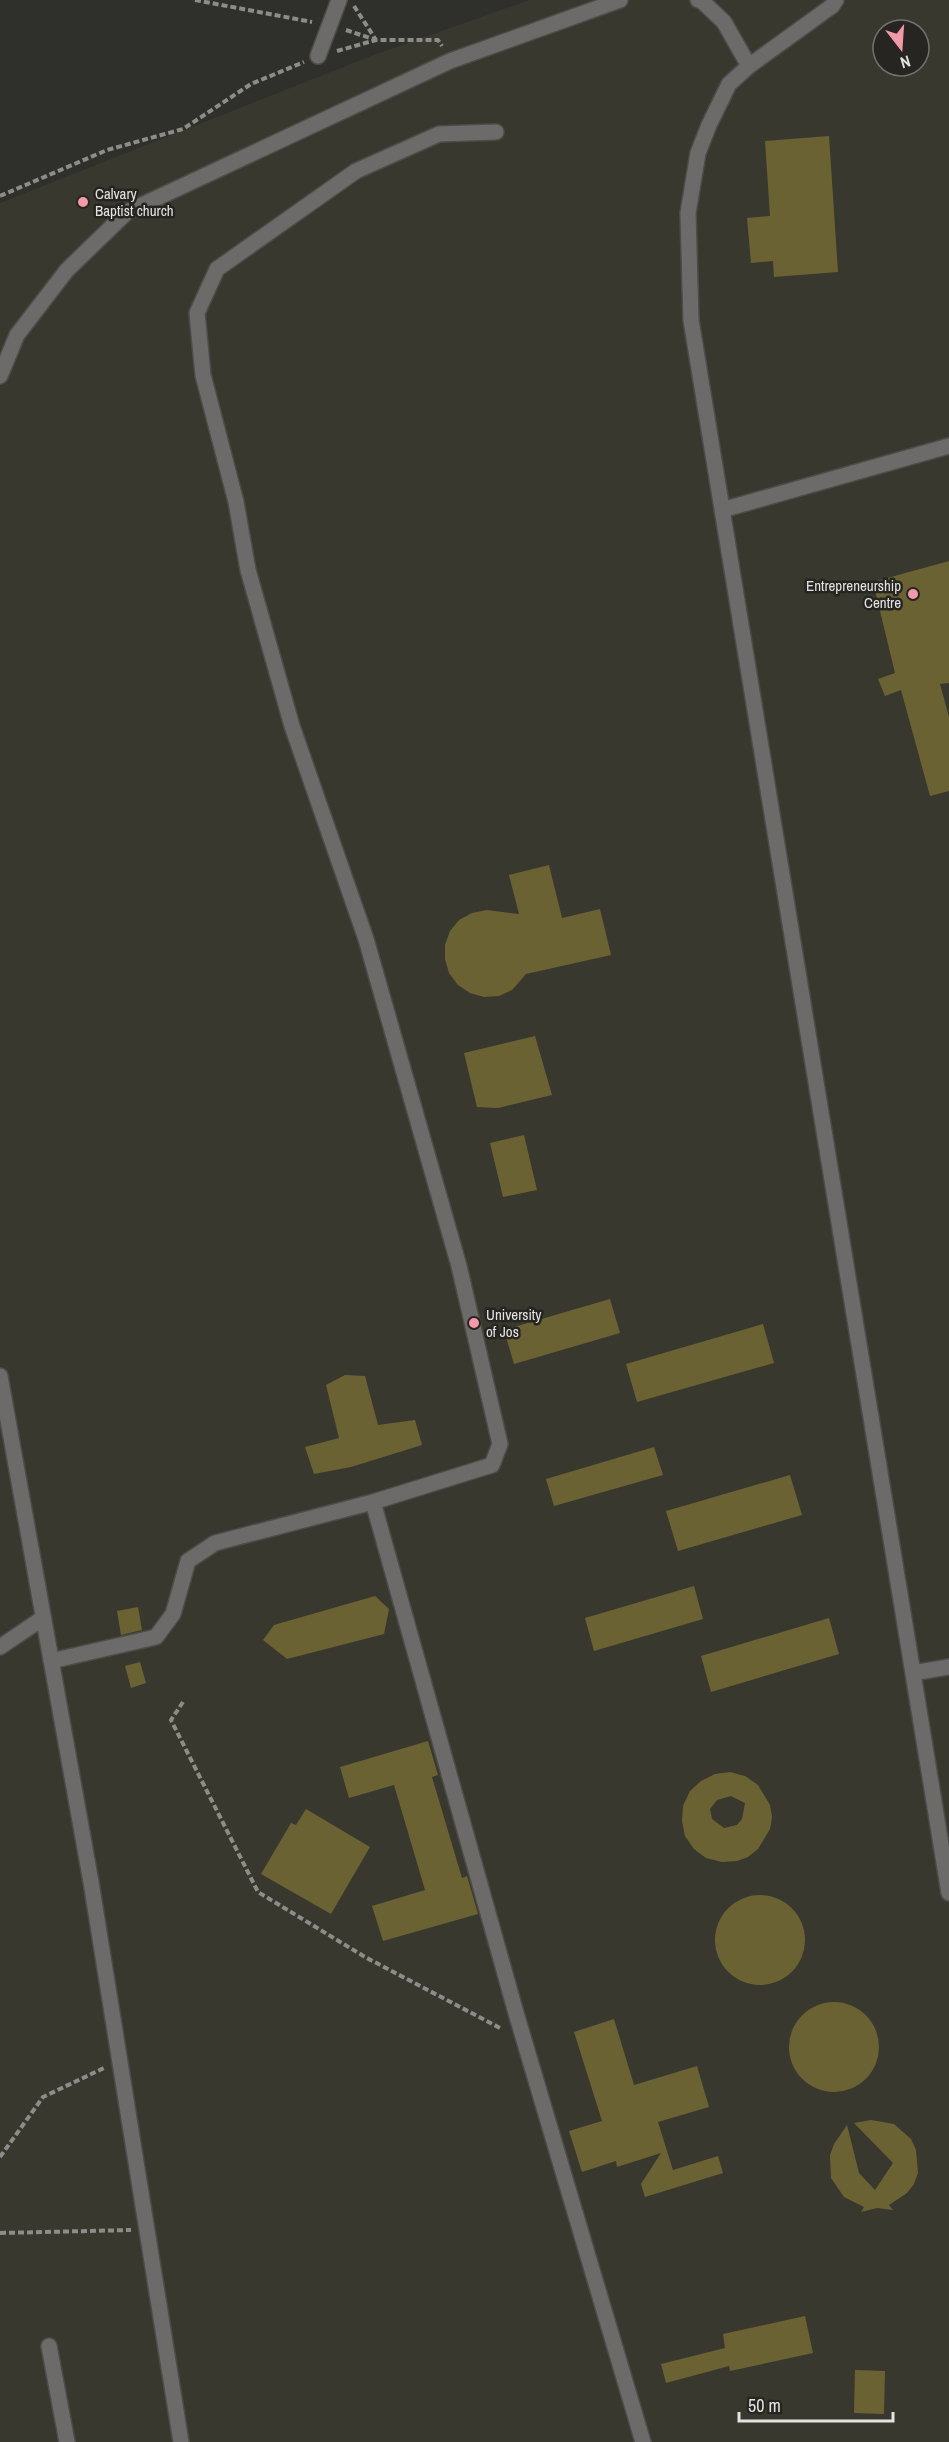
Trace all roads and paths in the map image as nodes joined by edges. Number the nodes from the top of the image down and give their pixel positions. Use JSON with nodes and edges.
{"nodes":[{"id":1,"x":195,"y":0,"type":"edge"},
{"id":2,"x":339,"y":0,"type":"edge"},
{"id":3,"x":350,"y":0,"type":"edge"},
{"id":4,"x":620,"y":0,"type":"edge"},
{"id":5,"x":698,"y":0,"type":"edge"},
{"id":6,"x":836,"y":0,"type":"edge"},
{"id":7,"x":330,"y":25,"type":"junction"},
{"id":8,"x":376,"y":40,"type":"junction"},
{"id":9,"x":318,"y":56,"type":"junction"},
{"id":10,"x":450,"y":61,"type":"junction"},
{"id":11,"x":749,"y":66,"type":"junction"},
{"id":12,"x":496,"y":132,"type":"dead end"},
{"id":13,"x":0,"y":196,"type":"edge"},
{"id":14,"x":0,"y":376,"type":"edge"},
{"id":15,"x":949,"y":446,"type":"edge"},
{"id":16,"x":722,"y":510,"type":"junction"},
{"id":17,"x":0,"y":1376,"type":"edge"},
{"id":18,"x":374,"y":1502,"type":"junction"},
{"id":19,"x":43,"y":1618,"type":"junction"},
{"id":20,"x":0,"y":1647,"type":"edge"},
{"id":21,"x":51,"y":1661,"type":"junction"},
{"id":22,"x":949,"y":1667,"type":"edge"},
{"id":23,"x":913,"y":1673,"type":"junction"},
{"id":24,"x":183,"y":1702,"type":"dead end"},
{"id":25,"x":949,"y":1893,"type":"edge"},
{"id":26,"x":524,"y":2040,"type":"junction"},
{"id":27,"x":119,"y":2061,"type":"junction"},
{"id":28,"x":0,"y":2157,"type":"edge"},
{"id":29,"x":146,"y":2229,"type":"junction"},
{"id":30,"x":0,"y":2234,"type":"edge"},
{"id":31,"x":49,"y":2346,"type":"dead end"},
{"id":32,"x":67,"y":2442,"type":"edge"},
{"id":33,"x":181,"y":2442,"type":"edge"},
{"id":34,"x":643,"y":2442,"type":"edge"}],
"edges":[{"from":1,"to":7,"type":"path"},
{"from":2,"to":7,"type":"street"},
{"from":3,"to":8,"type":"path"},
{"from":4,"to":10,"type":"street"},
{"from":5,"to":11,"type":"street"},
{"from":6,"to":11,"type":"street"},
{"from":7,"to":8,"type":"path"},
{"from":7,"to":9,"type":"street"},
{"from":8,"to":9,"type":"path"},
{"from":8,"to":10,"type":"path"},
{"from":9,"to":13,"type":"path"},
{"from":10,"to":14,"type":"street"},
{"from":11,"to":16,"type":"street"},
{"from":12,"to":18,"type":"street"},
{"from":15,"to":16,"type":"street"},
{"from":16,"to":23,"type":"street"},
{"from":17,"to":19,"type":"street"},
{"from":18,"to":21,"type":"street"},
{"from":18,"to":26,"type":"street"},
{"from":19,"to":20,"type":"street"},
{"from":19,"to":21,"type":"street"},
{"from":21,"to":27,"type":"street"},
{"from":22,"to":23,"type":"street"},
{"from":23,"to":25,"type":"street"},
{"from":24,"to":26,"type":"path"},
{"from":26,"to":34,"type":"street"},
{"from":27,"to":28,"type":"path"},
{"from":27,"to":29,"type":"street"},
{"from":29,"to":30,"type":"path"},
{"from":29,"to":33,"type":"street"},
{"from":31,"to":32,"type":"street"}]}
